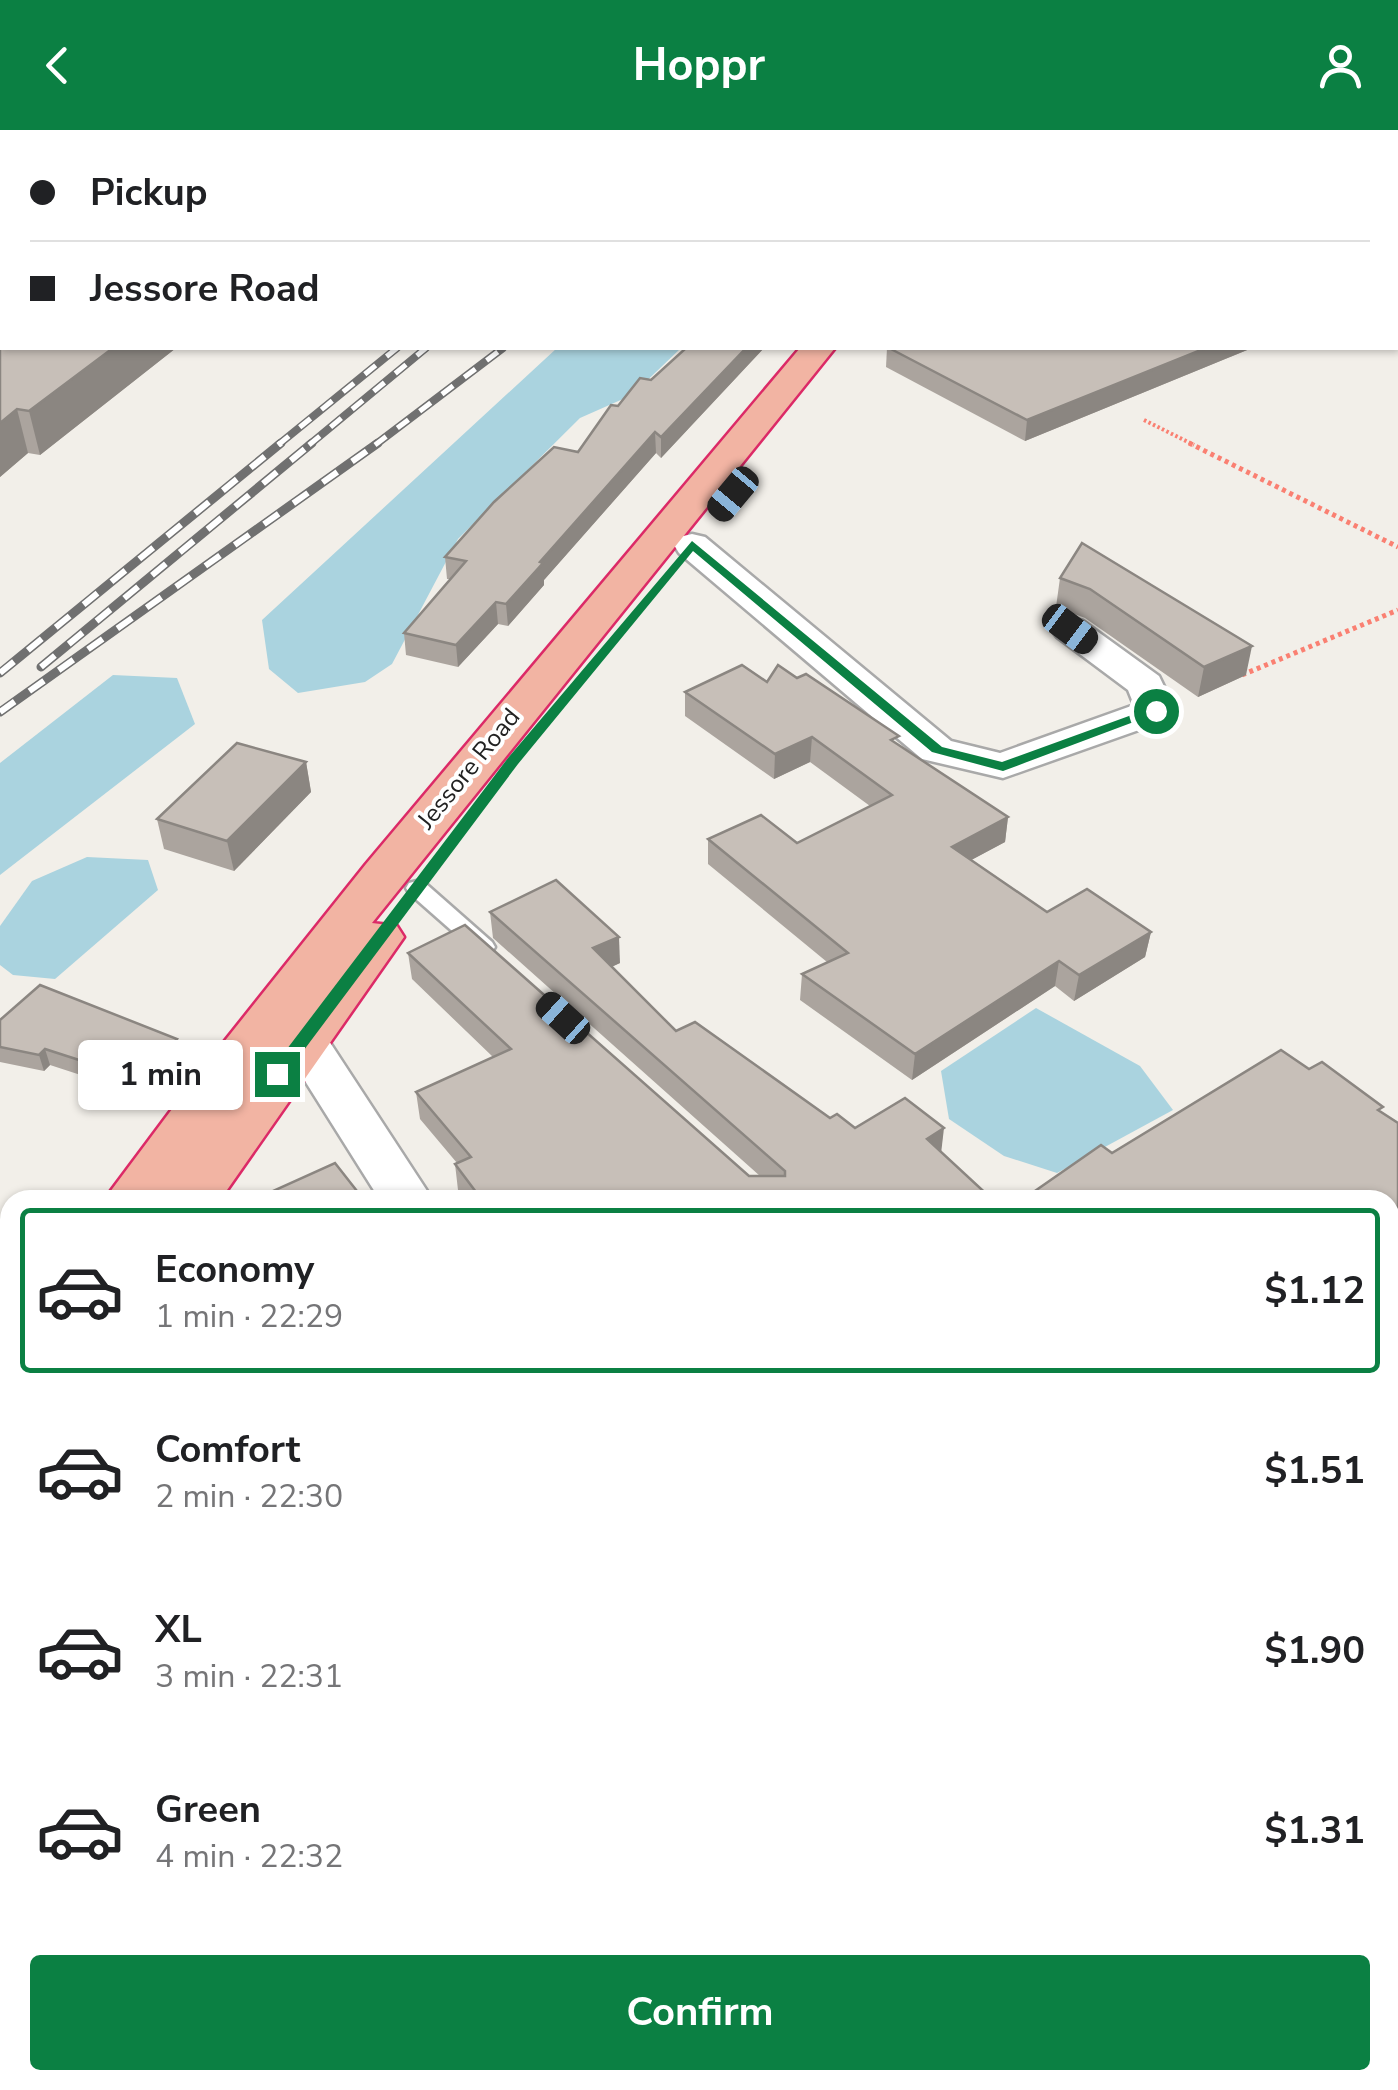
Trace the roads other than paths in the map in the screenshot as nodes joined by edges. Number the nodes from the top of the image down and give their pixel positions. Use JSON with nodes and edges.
{"nodes":[{"id":1,"x":816,"y":350,"type":"edge"},
{"id":2,"x":853,"y":350,"type":"edge"},
{"id":3,"x":692,"y":544,"type":"junction"},
{"id":4,"x":1070,"y":629,"type":"dead end"},
{"id":5,"x":417,"y":888,"type":"junction"},
{"id":6,"x":505,"y":966,"type":"edge"},
{"id":7,"x":299,"y":1043,"type":"junction"},
{"id":8,"x":140,"y":1190,"type":"edge"},
{"id":9,"x":196,"y":1190,"type":"edge"},
{"id":10,"x":401,"y":1190,"type":"edge"}],
"edges":[{"from":1,"to":8,"type":"highway","name":"Jessore Road"},
{"from":2,"to":3,"type":"highway","name":"Jessore Road"},
{"from":3,"to":4,"type":"street"},
{"from":3,"to":5,"type":"highway","name":"Jessore Road"},
{"from":5,"to":6,"type":"lane"},
{"from":5,"to":7,"type":"highway","name":"Jessore Road"},
{"from":7,"to":9,"type":"highway","name":"Jessore Road"},
{"from":7,"to":10,"type":"street"}]}
